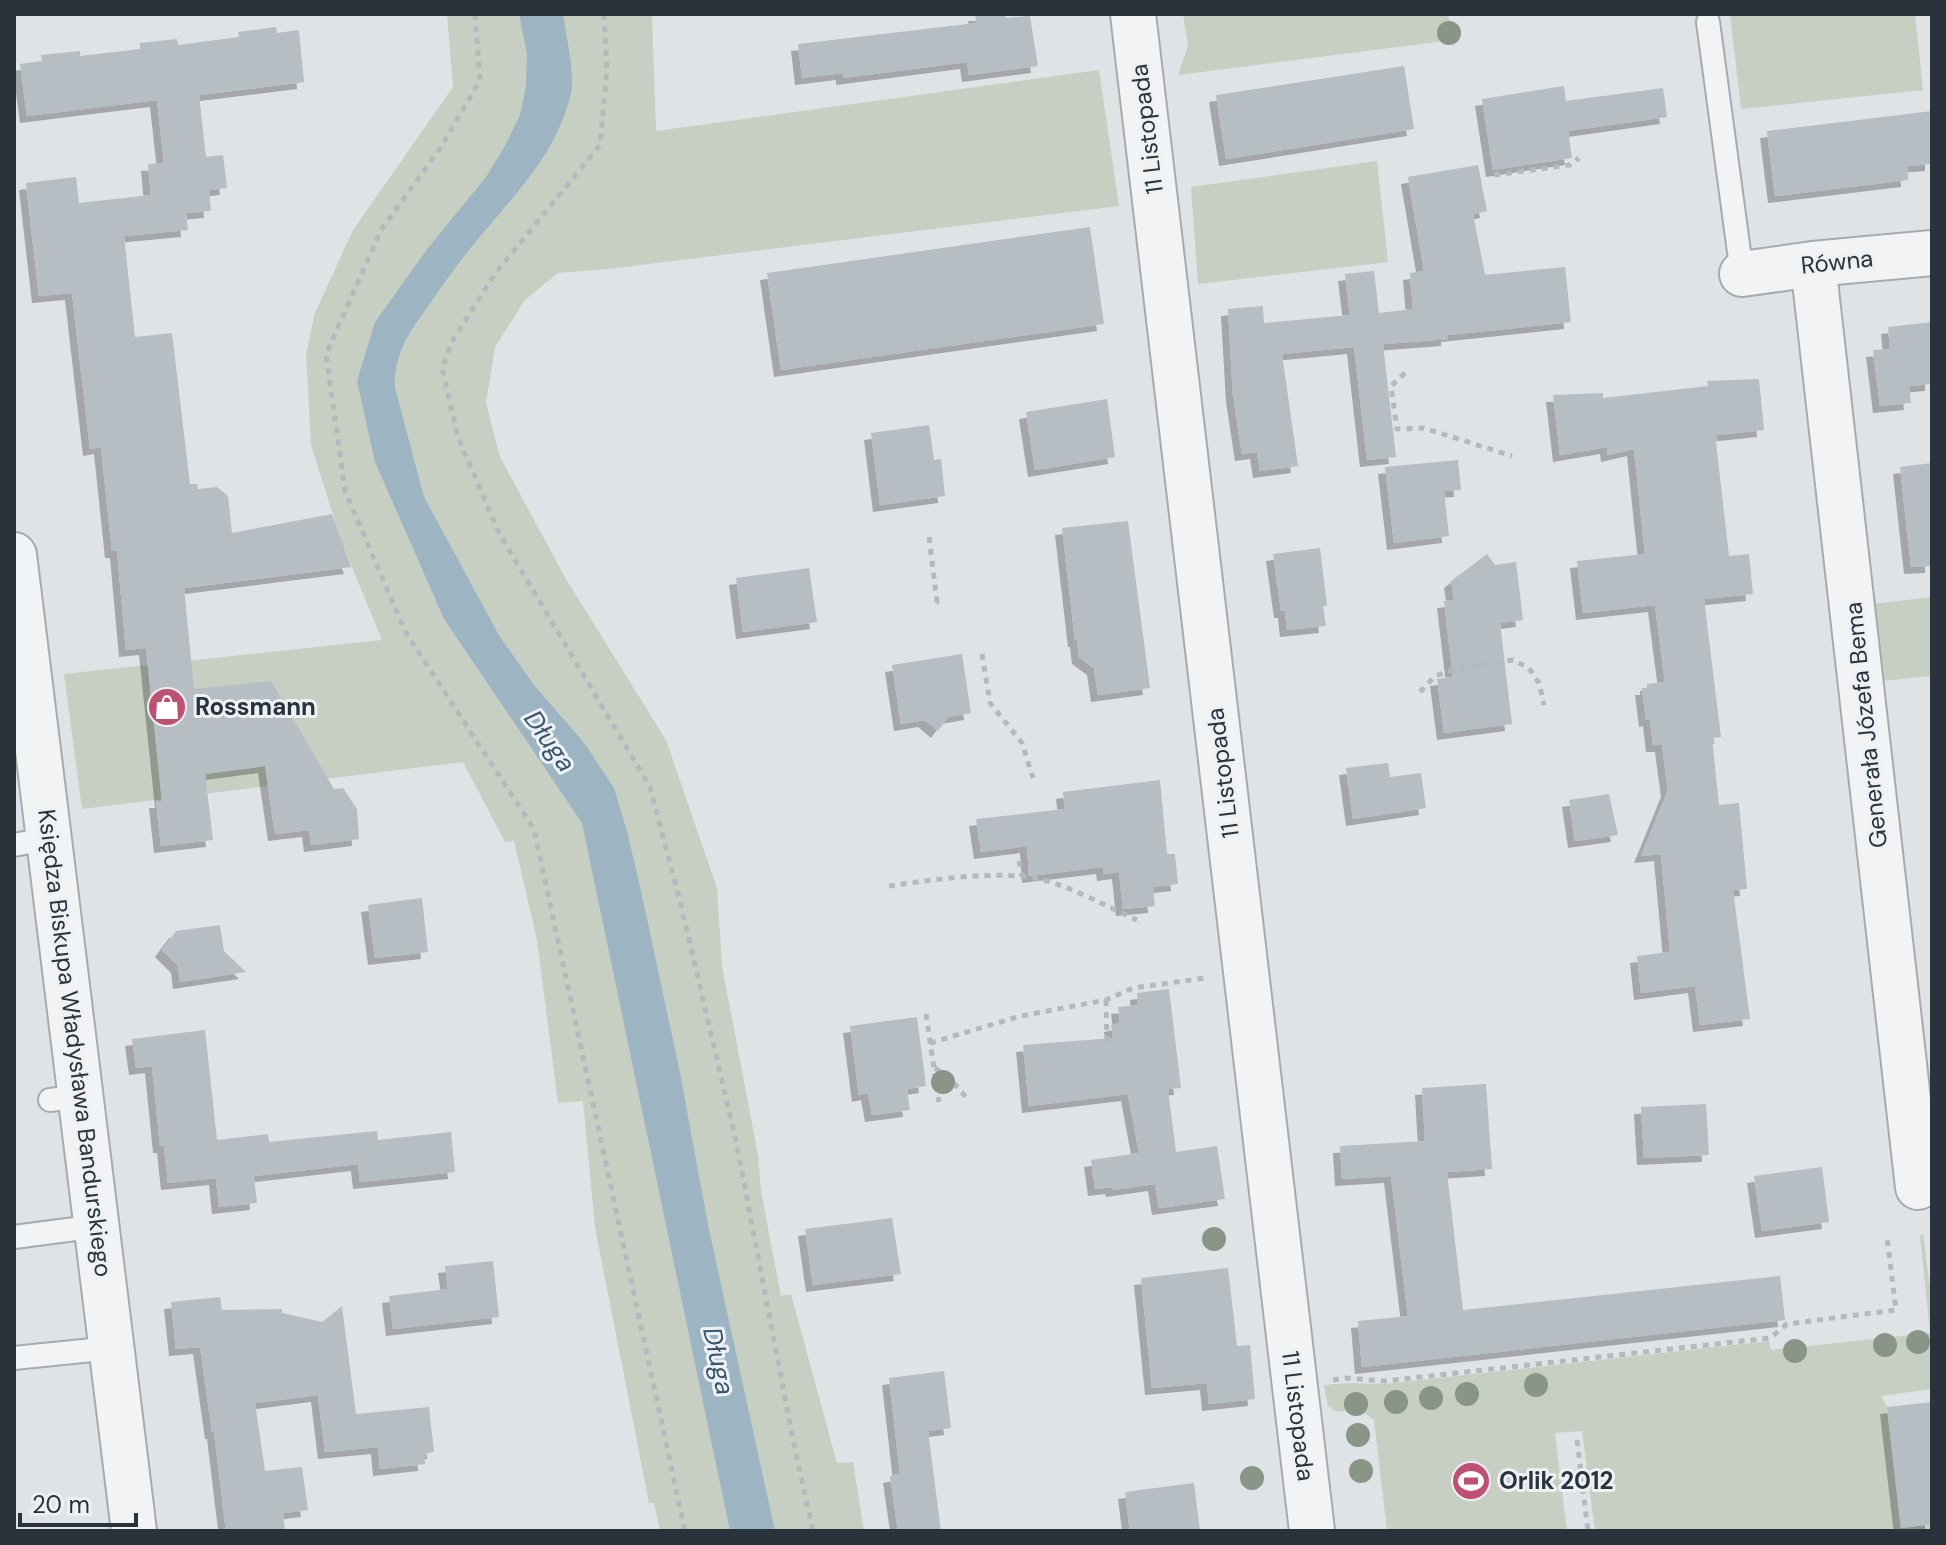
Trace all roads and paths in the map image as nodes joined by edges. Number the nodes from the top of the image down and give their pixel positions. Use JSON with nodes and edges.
{"nodes":[{"id":1,"x":475,"y":14,"type":"edge"},
{"id":2,"x":604,"y":14,"type":"edge"},
{"id":3,"x":1133,"y":14,"type":"edge"},
{"id":4,"x":1708,"y":22,"type":"dead end"},
{"id":5,"x":1579,"y":158,"type":"dead end"},
{"id":6,"x":1494,"y":175,"type":"dead end"},
{"id":7,"x":1932,"y":253,"type":"edge"},
{"id":8,"x":1813,"y":264,"type":"junction"},
{"id":9,"x":1742,"y":274,"type":"joint"},
{"id":10,"x":1405,"y":373,"type":"dead end"},
{"id":11,"x":1512,"y":456,"type":"dead end"},
{"id":12,"x":929,"y":537,"type":"dead end"},
{"id":13,"x":14,"y":555,"type":"edge"},
{"id":14,"x":931,"y":603,"type":"dead end"},
{"id":15,"x":982,"y":654,"type":"dead end"},
{"id":16,"x":1420,"y":692,"type":"dead end"},
{"id":17,"x":1544,"y":705,"type":"dead end"},
{"id":18,"x":1033,"y":778,"type":"dead end"},
{"id":19,"x":32,"y":842,"type":"edge"},
{"id":20,"x":1019,"y":861,"type":"dead end"},
{"id":21,"x":1022,"y":876,"type":"junction"},
{"id":22,"x":889,"y":886,"type":"dead end"},
{"id":23,"x":1137,"y":920,"type":"dead end"},
{"id":24,"x":1213,"y":977,"type":"dead end"},
{"id":25,"x":1106,"y":1000,"type":"junction"},
{"id":26,"x":926,"y":1014,"type":"dead end"},
{"id":27,"x":930,"y":1043,"type":"junction"},
{"id":28,"x":1107,"y":1044,"type":"dead end"},
{"id":29,"x":934,"y":1067,"type":"junction"},
{"id":30,"x":966,"y":1097,"type":"dead end"},
{"id":31,"x":939,"y":1102,"type":"dead end"},
{"id":32,"x":1918,"y":1187,"type":"dead end"},
{"id":33,"x":98,"y":1226,"type":"junction"},
{"id":34,"x":14,"y":1237,"type":"edge"},
{"id":35,"x":1887,"y":1237,"type":"dead end"},
{"id":36,"x":112,"y":1348,"type":"junction"},
{"id":37,"x":14,"y":1358,"type":"edge"},
{"id":38,"x":1346,"y":1378,"type":"dead end"},
{"id":39,"x":1577,"y":1440,"type":"dead end"},
{"id":40,"x":134,"y":1531,"type":"edge"},
{"id":41,"x":685,"y":1531,"type":"edge"},
{"id":42,"x":813,"y":1531,"type":"edge"},
{"id":43,"x":1312,"y":1531,"type":"edge"},
{"id":44,"x":1588,"y":1531,"type":"edge"}],
"edges":[{"from":1,"to":41,"type":"path"},
{"from":2,"to":42,"type":"path"},
{"from":3,"to":43,"type":"street","name":"11 Listopada"},
{"from":4,"to":9,"type":"lane"},
{"from":5,"to":6,"type":"path"},
{"from":7,"to":8,"type":"street","name":"Równa"},
{"from":8,"to":9,"type":"street","name":"Równa"},
{"from":8,"to":32,"type":"street","name":"Generała Józefa Bema"},
{"from":10,"to":11,"type":"path"},
{"from":12,"to":14,"type":"path"},
{"from":13,"to":19,"type":"street","name":"Księdza Biskupa Władysława Bandurskiego"},
{"from":15,"to":18,"type":"path"},
{"from":16,"to":17,"type":"path"},
{"from":19,"to":33,"type":"street","name":"Księdza Biskupa Władysława Bandurskiego"},
{"from":20,"to":21,"type":"path"},
{"from":21,"to":22,"type":"path"},
{"from":21,"to":23,"type":"path"},
{"from":24,"to":25,"type":"path"},
{"from":25,"to":27,"type":"path"},
{"from":25,"to":28,"type":"path"},
{"from":26,"to":27,"type":"path"},
{"from":27,"to":29,"type":"path"},
{"from":29,"to":30,"type":"path"},
{"from":29,"to":31,"type":"path"},
{"from":33,"to":34,"type":"lane"},
{"from":33,"to":36,"type":"street","name":"Księdza Biskupa Władysława Bandurskiego"},
{"from":35,"to":38,"type":"path"},
{"from":36,"to":37,"type":"lane"},
{"from":36,"to":40,"type":"street","name":"Księdza Biskupa Władysława Bandurskiego"},
{"from":39,"to":44,"type":"path"}]}
